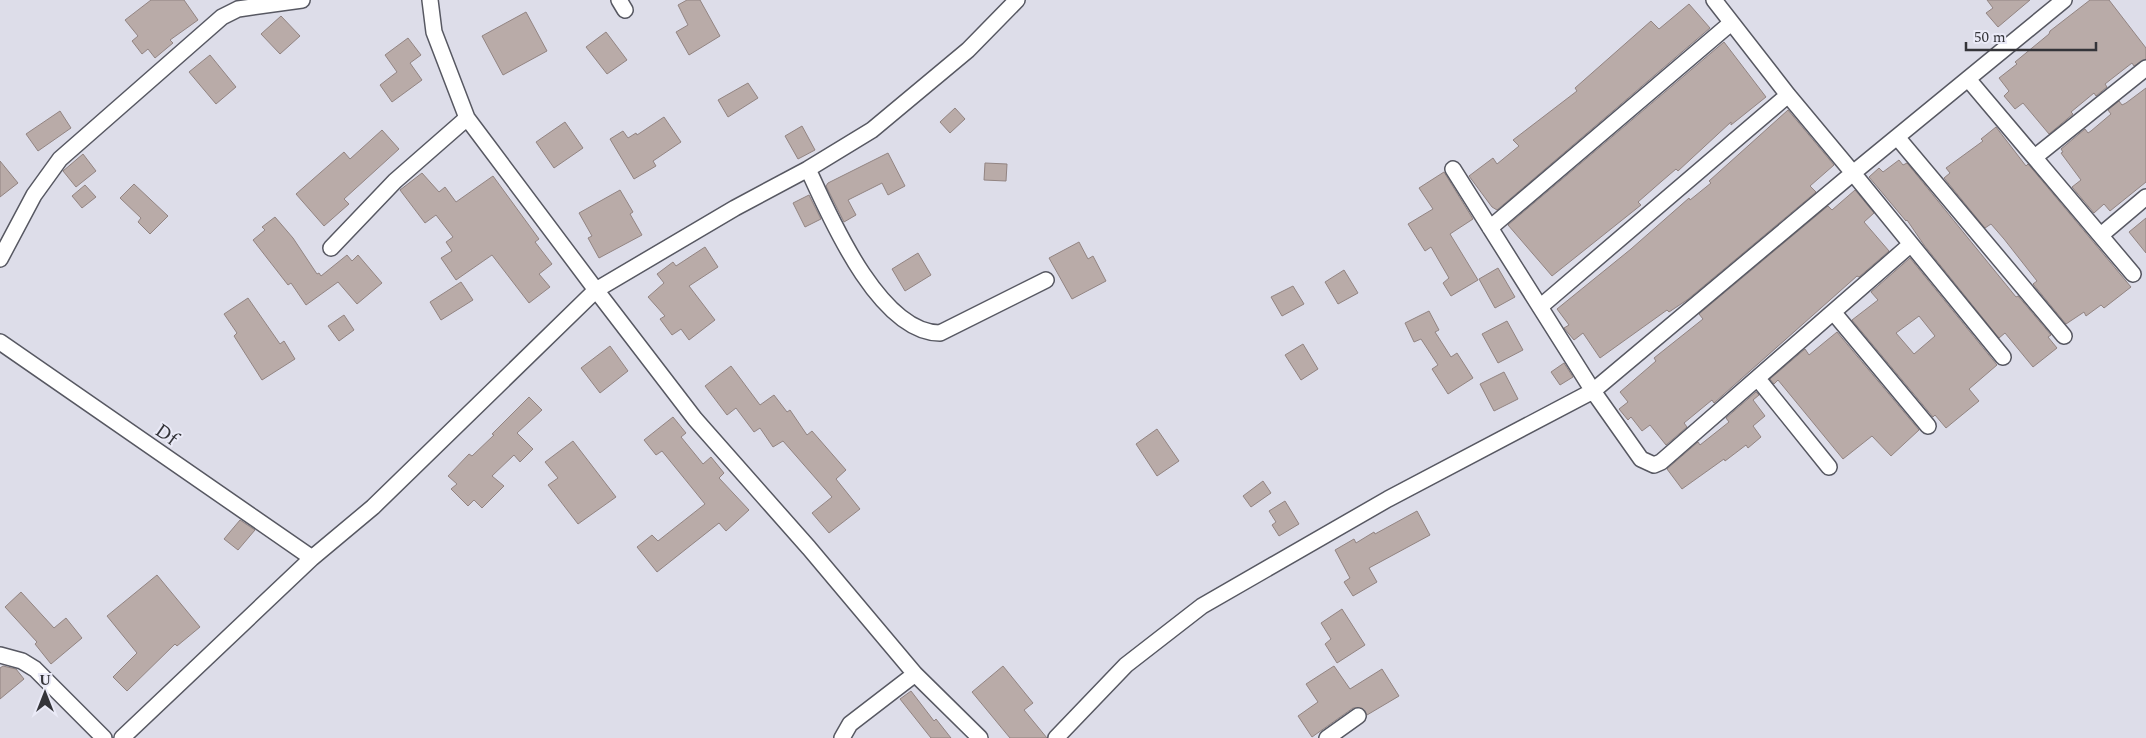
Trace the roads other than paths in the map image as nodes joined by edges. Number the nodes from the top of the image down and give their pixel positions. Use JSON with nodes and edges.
{"nodes":[{"id":1,"x":302,"y":0,"type":"edge"},
{"id":2,"x":430,"y":0,"type":"edge"},
{"id":3,"x":1017,"y":0,"type":"edge"},
{"id":4,"x":1714,"y":0,"type":"edge"},
{"id":5,"x":2064,"y":0,"type":"edge"},
{"id":6,"x":1731,"y":23,"type":"junction"},
{"id":7,"x":2146,"y":68,"type":"edge"},
{"id":8,"x":1968,"y":78,"type":"junction"},
{"id":9,"x":1788,"y":95,"type":"junction"},
{"id":10,"x":467,"y":118,"type":"junction"},
{"id":11,"x":1897,"y":137,"type":"junction"},
{"id":12,"x":2035,"y":158,"type":"junction"},
{"id":13,"x":808,"y":169,"type":"junction"},
{"id":14,"x":1453,"y":169,"type":"dead end"},
{"id":15,"x":1853,"y":173,"type":"junction"},
{"id":16,"x":2146,"y":198,"type":"edge"},
{"id":17,"x":1490,"y":228,"type":"junction"},
{"id":18,"x":2101,"y":235,"type":"junction"},
{"id":19,"x":1910,"y":245,"type":"junction"},
{"id":20,"x":331,"y":248,"type":"dead end"},
{"id":21,"x":0,"y":259,"type":"edge"},
{"id":22,"x":2133,"y":274,"type":"dead end"},
{"id":23,"x":1046,"y":280,"type":"dead end"},
{"id":24,"x":596,"y":290,"type":"junction"},
{"id":25,"x":1540,"y":307,"type":"junction"},
{"id":26,"x":1834,"y":313,"type":"junction"},
{"id":27,"x":2064,"y":336,"type":"dead end"},
{"id":28,"x":0,"y":342,"type":"edge"},
{"id":29,"x":2003,"y":356,"type":"dead end"},
{"id":30,"x":1758,"y":379,"type":"junction"},
{"id":31,"x":1593,"y":390,"type":"junction"},
{"id":32,"x":1928,"y":426,"type":"dead end"},
{"id":33,"x":1829,"y":467,"type":"dead end"},
{"id":34,"x":312,"y":558,"type":"junction"},
{"id":35,"x":0,"y":655,"type":"edge"},
{"id":36,"x":915,"y":674,"type":"junction"},
{"id":37,"x":1358,"y":716,"type":"dead end"},
{"id":38,"x":104,"y":738,"type":"edge"},
{"id":39,"x":122,"y":738,"type":"edge"},
{"id":40,"x":842,"y":738,"type":"edge"},
{"id":41,"x":980,"y":738,"type":"edge"},
{"id":42,"x":1056,"y":738,"type":"edge"},
{"id":43,"x":1326,"y":738,"type":"edge"}],
"edges":[{"from":1,"to":21,"type":"street"},
{"from":2,"to":10,"type":"street"},
{"from":3,"to":13,"type":"street"},
{"from":4,"to":6,"type":"street"},
{"from":5,"to":8,"type":"street"},
{"from":6,"to":9,"type":"street"},
{"from":6,"to":17,"type":"street"},
{"from":7,"to":12,"type":"street"},
{"from":8,"to":11,"type":"street"},
{"from":8,"to":12,"type":"street"},
{"from":9,"to":15,"type":"street"},
{"from":9,"to":25,"type":"street"},
{"from":10,"to":20,"type":"street"},
{"from":10,"to":24,"type":"street"},
{"from":11,"to":15,"type":"street"},
{"from":11,"to":27,"type":"street"},
{"from":12,"to":18,"type":"street"},
{"from":13,"to":23,"type":"street"},
{"from":13,"to":24,"type":"street"},
{"from":14,"to":17,"type":"street"},
{"from":15,"to":19,"type":"street"},
{"from":15,"to":31,"type":"street"},
{"from":16,"to":18,"type":"street"},
{"from":17,"to":25,"type":"street"},
{"from":18,"to":22,"type":"street"},
{"from":19,"to":26,"type":"street"},
{"from":19,"to":29,"type":"street"},
{"from":24,"to":34,"type":"street"},
{"from":24,"to":36,"type":"street"},
{"from":25,"to":31,"type":"street"},
{"from":26,"to":30,"type":"street"},
{"from":26,"to":32,"type":"street"},
{"from":28,"to":34,"type":"street","name":"Df"},
{"from":30,"to":31,"type":"street"},
{"from":30,"to":33,"type":"street"},
{"from":31,"to":42,"type":"street"},
{"from":34,"to":39,"type":"street"},
{"from":35,"to":38,"type":"street"},
{"from":36,"to":40,"type":"street"},
{"from":36,"to":41,"type":"street"},
{"from":37,"to":43,"type":"street"}]}
